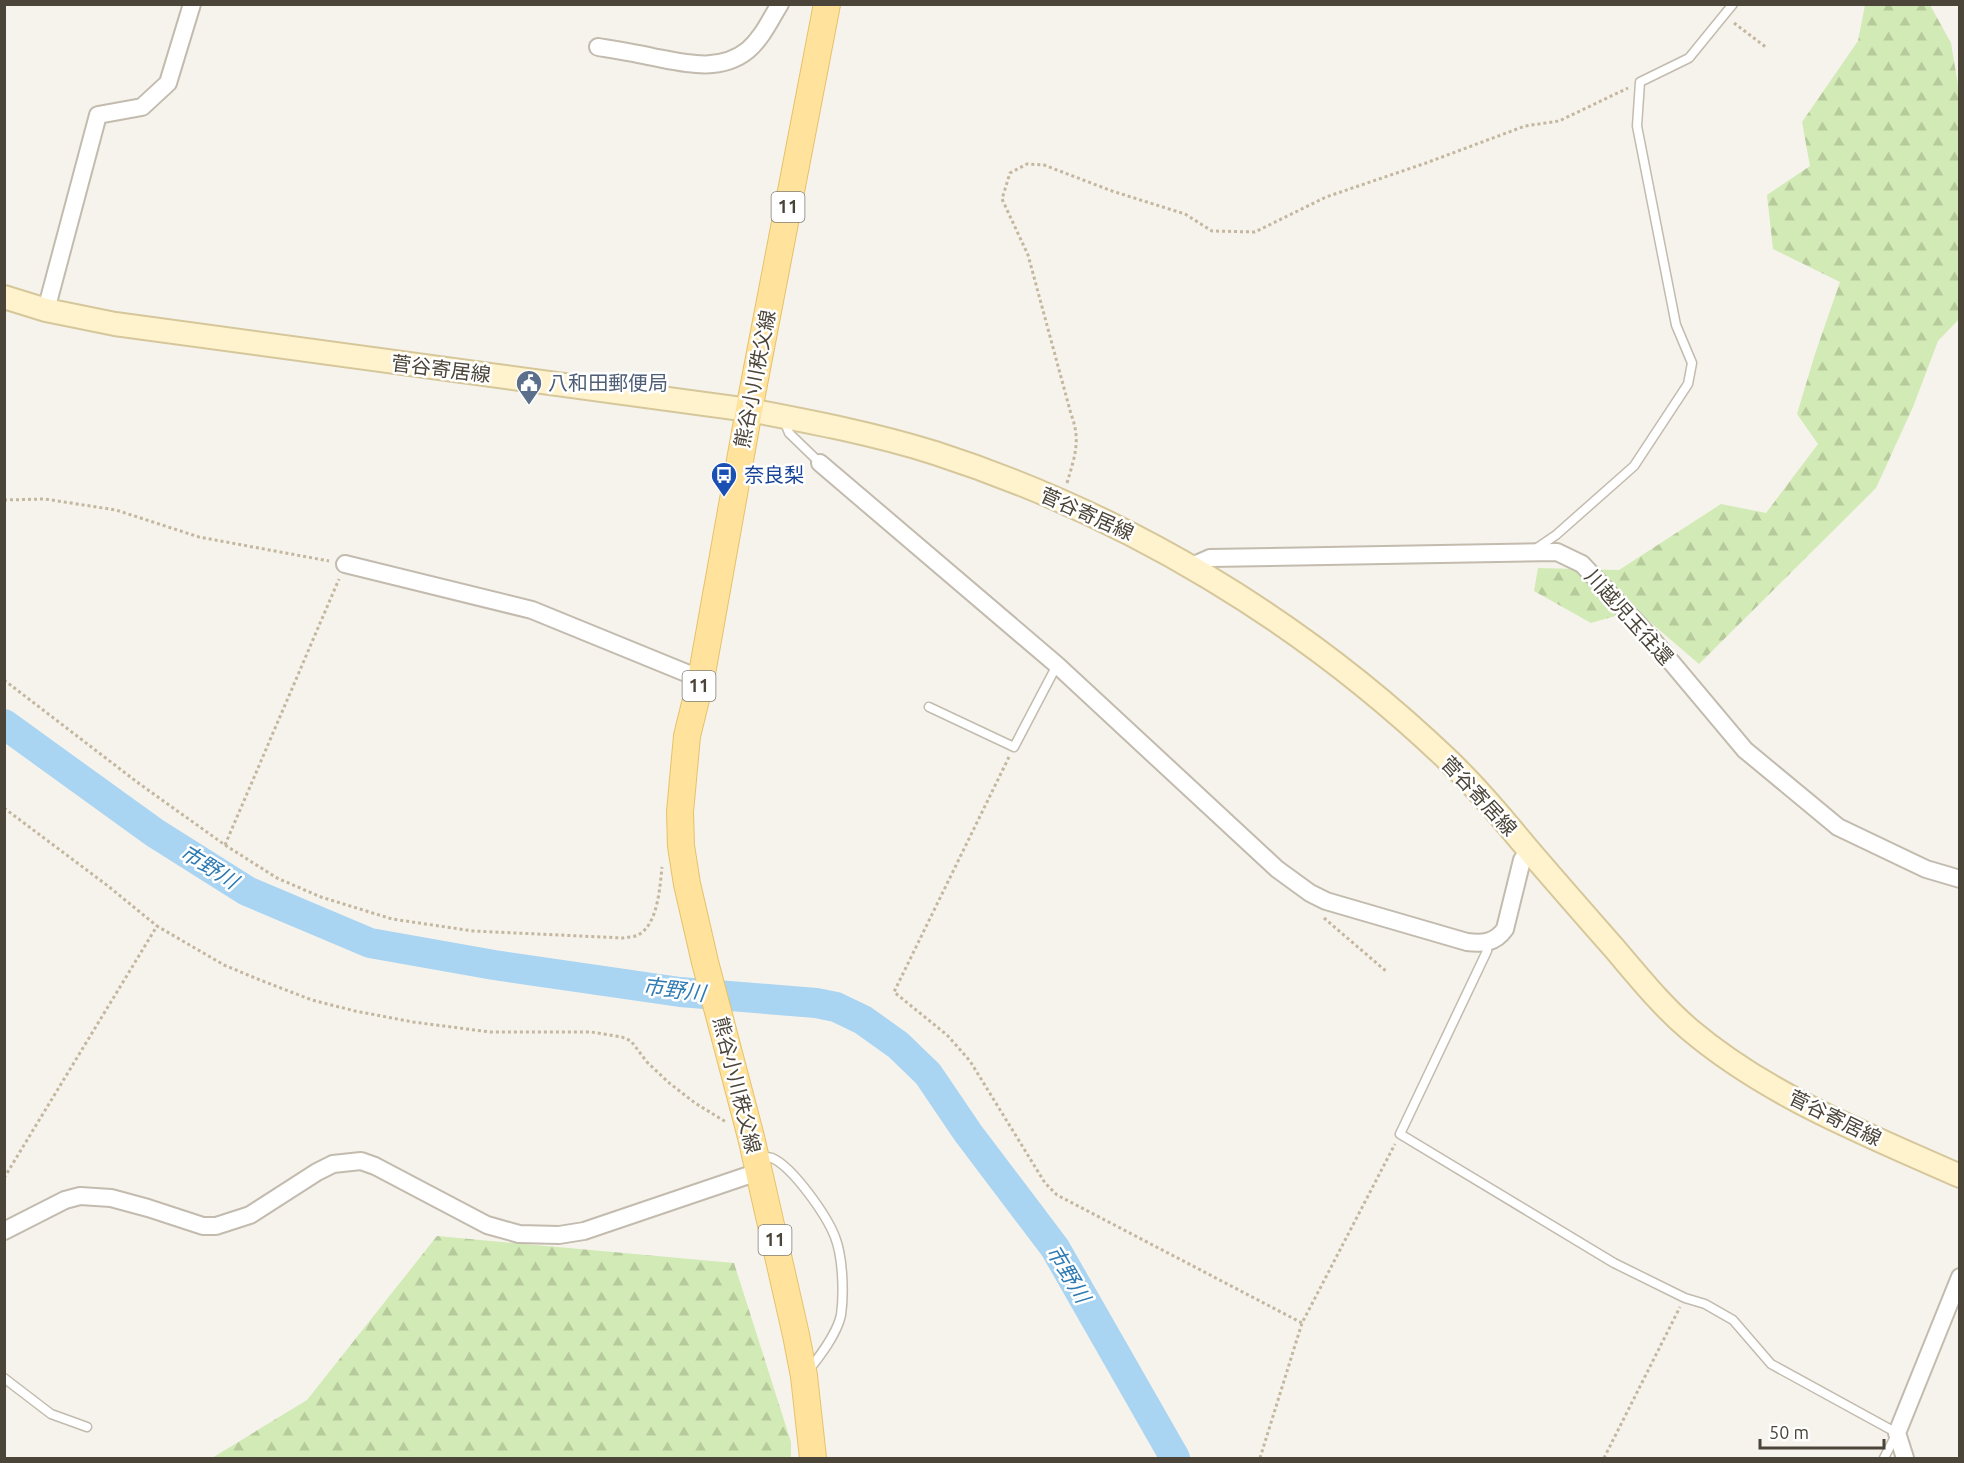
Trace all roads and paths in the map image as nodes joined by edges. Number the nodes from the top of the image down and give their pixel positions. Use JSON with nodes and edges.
{"nodes":[{"id":1,"x":192,"y":4,"type":"edge"},
{"id":2,"x":780,"y":4,"type":"edge"},
{"id":3,"x":827,"y":4,"type":"edge"},
{"id":4,"x":1733,"y":4,"type":"edge"},
{"id":5,"x":1725,"y":15,"type":"junction"},
{"id":6,"x":598,"y":46,"type":"dead end"},
{"id":7,"x":1767,"y":48,"type":"dead end"},
{"id":8,"x":1640,"y":82,"type":"junction"},
{"id":9,"x":4,"y":297,"type":"edge"},
{"id":10,"x":46,"y":310,"type":"junction"},
{"id":11,"x":749,"y":410,"type":"junction"},
{"id":12,"x":783,"y":416,"type":"junction"},
{"id":13,"x":819,"y":464,"type":"joint"},
{"id":14,"x":4,"y":500,"type":"edge"},
{"id":15,"x":1062,"y":501,"type":"junction"},
{"id":16,"x":1530,"y":552,"type":"junction"},
{"id":17,"x":1192,"y":566,"type":"junction"},
{"id":18,"x":343,"y":569,"type":"junction"},
{"id":19,"x":1057,"y":665,"type":"junction"},
{"id":20,"x":701,"y":679,"type":"junction"},
{"id":21,"x":4,"y":680,"type":"edge"},
{"id":22,"x":929,"y":707,"type":"dead end"},
{"id":23,"x":1014,"y":747,"type":"junction"},
{"id":24,"x":4,"y":808,"type":"edge"},
{"id":25,"x":225,"y":845,"type":"junction"},
{"id":26,"x":1529,"y":850,"type":"junction"},
{"id":27,"x":662,"y":866,"type":"dead end"},
{"id":28,"x":1959,"y":879,"type":"edge"},
{"id":29,"x":1318,"y":913,"type":"dead end"},
{"id":30,"x":157,"y":926,"type":"junction"},
{"id":31,"x":1488,"y":942,"type":"junction"},
{"id":32,"x":1387,"y":972,"type":"dead end"},
{"id":33,"x":1400,"y":1134,"type":"junction"},
{"id":34,"x":755,"y":1155,"type":"junction"},
{"id":35,"x":1959,"y":1176,"type":"edge"},
{"id":36,"x":4,"y":1178,"type":"edge"},
{"id":37,"x":4,"y":1231,"type":"edge"},
{"id":38,"x":1959,"y":1277,"type":"edge"},
{"id":39,"x":1685,"y":1298,"type":"junction"},
{"id":40,"x":1302,"y":1323,"type":"junction"},
{"id":41,"x":804,"y":1376,"type":"junction"},
{"id":42,"x":4,"y":1378,"type":"edge"},
{"id":43,"x":87,"y":1427,"type":"dead end"},
{"id":44,"x":1897,"y":1433,"type":"junction"},
{"id":45,"x":813,"y":1458,"type":"edge"},
{"id":46,"x":1260,"y":1458,"type":"edge"},
{"id":47,"x":1604,"y":1458,"type":"edge"},
{"id":48,"x":1884,"y":1458,"type":"edge"},
{"id":49,"x":1905,"y":1458,"type":"edge"}],
"edges":[{"from":1,"to":10,"type":"street"},
{"from":2,"to":6,"type":"street"},
{"from":3,"to":11,"type":"main road","name":"熊谷小川秩父線","number":"11"},
{"from":4,"to":5,"type":"lane"},
{"from":5,"to":7,"type":"path"},
{"from":5,"to":8,"type":"lane"},
{"from":8,"to":15,"type":"path"},
{"from":8,"to":16,"type":"lane"},
{"from":9,"to":10,"type":"main road","name":"菅谷寄居線"},
{"from":10,"to":11,"type":"main road","name":"菅谷寄居線"},
{"from":11,"to":12,"type":"main road","name":"菅谷寄居線"},
{"from":11,"to":20,"type":"main road","name":"熊谷小川秩父線","number":"11"},
{"from":12,"to":13,"type":"lane"},
{"from":12,"to":15,"type":"main road","name":"菅谷寄居線"},
{"from":13,"to":19,"type":"street"},
{"from":14,"to":18,"type":"path"},
{"from":15,"to":17,"type":"main road","name":"菅谷寄居線"},
{"from":16,"to":17,"type":"street","name":"川越児玉往還"},
{"from":16,"to":28,"type":"street","name":"川越児玉往還"},
{"from":17,"to":26,"type":"main road","name":"菅谷寄居線"},
{"from":18,"to":20,"type":"street"},
{"from":18,"to":25,"type":"path"},
{"from":19,"to":23,"type":"lane"},
{"from":19,"to":31,"type":"street"},
{"from":20,"to":34,"type":"main road","name":"熊谷小川秩父線","number":"11"},
{"from":21,"to":25,"type":"path"},
{"from":22,"to":23,"type":"lane"},
{"from":23,"to":40,"type":"path"},
{"from":24,"to":30,"type":"path"},
{"from":25,"to":27,"type":"path"},
{"from":26,"to":31,"type":"street"},
{"from":26,"to":35,"type":"main road","name":"菅谷寄居線"},
{"from":29,"to":32,"type":"path"},
{"from":30,"to":34,"type":"path"},
{"from":30,"to":36,"type":"path"},
{"from":31,"to":33,"type":"lane"},
{"from":33,"to":39,"type":"lane"},
{"from":33,"to":40,"type":"path"},
{"from":34,"to":37,"type":"street"},
{"from":34,"to":41,"type":"main road","name":"熊谷小川秩父線","number":"11"},
{"from":34,"to":41,"type":"lane"},
{"from":38,"to":44,"type":"street"},
{"from":39,"to":44,"type":"lane"},
{"from":39,"to":47,"type":"path"},
{"from":40,"to":46,"type":"path"},
{"from":41,"to":45,"type":"main road","name":"熊谷小川秩父線","number":"11"},
{"from":42,"to":43,"type":"lane"},
{"from":44,"to":48,"type":"lane"},
{"from":44,"to":49,"type":"street"}]}
